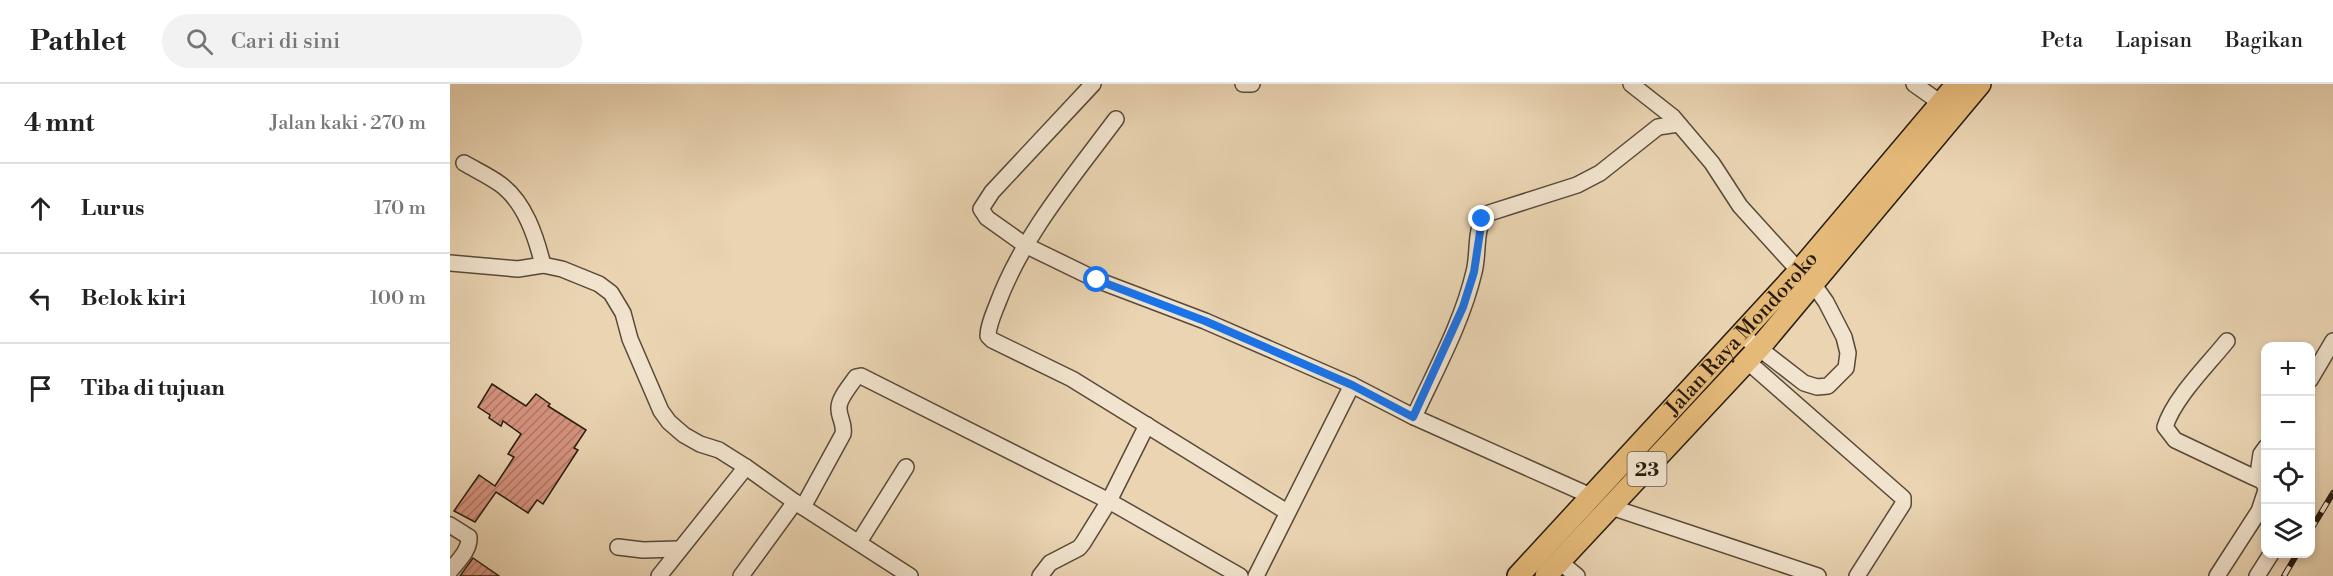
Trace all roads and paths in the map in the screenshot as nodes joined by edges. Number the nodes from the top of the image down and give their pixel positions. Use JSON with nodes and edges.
{"nodes":[{"id":1,"x":1093,"y":84,"type":"edge"},
{"id":2,"x":1244,"y":84,"type":"edge"},
{"id":3,"x":1252,"y":84,"type":"edge"},
{"id":4,"x":1631,"y":84,"type":"edge"},
{"id":5,"x":1914,"y":84,"type":"edge"},
{"id":6,"x":1957,"y":84,"type":"edge"},
{"id":7,"x":1980,"y":84,"type":"edge"},
{"id":8,"x":1948,"y":108,"type":"junction"},
{"id":9,"x":1116,"y":119,"type":"dead end"},
{"id":10,"x":1678,"y":124,"type":"junction"},
{"id":11,"x":464,"y":163,"type":"dead end"},
{"id":12,"x":1026,"y":243,"type":"junction"},
{"id":13,"x":450,"y":263,"type":"edge"},
{"id":14,"x":543,"y":266,"type":"junction"},
{"id":15,"x":1807,"y":278,"type":"junction"},
{"id":16,"x":1742,"y":334,"type":"junction"},
{"id":17,"x":2227,"y":341,"type":"dead end"},
{"id":18,"x":2333,"y":341,"type":"edge"},
{"id":19,"x":1753,"y":354,"type":"junction"},
{"id":20,"x":2315,"y":372,"type":"edge"},
{"id":21,"x":1352,"y":385,"type":"junction"},
{"id":22,"x":1413,"y":417,"type":"junction"},
{"id":23,"x":1147,"y":425,"type":"junction"},
{"id":24,"x":746,"y":466,"type":"junction"},
{"id":25,"x":906,"y":466,"type":"dead end"},
{"id":26,"x":2261,"y":481,"type":"edge"},
{"id":27,"x":1109,"y":501,"type":"junction"},
{"id":28,"x":1602,"y":502,"type":"junction"},
{"id":29,"x":2261,"y":504,"type":"edge"},
{"id":30,"x":799,"y":505,"type":"junction"},
{"id":31,"x":1287,"y":512,"type":"junction"},
{"id":32,"x":450,"y":525,"type":"edge"},
{"id":33,"x":859,"y":542,"type":"junction"},
{"id":34,"x":618,"y":547,"type":"dead end"},
{"id":35,"x":678,"y":549,"type":"junction"},
{"id":36,"x":2268,"y":558,"type":"edge"},
{"id":37,"x":1553,"y":569,"type":"edge"},
{"id":38,"x":450,"y":571,"type":"edge"},
{"id":39,"x":659,"y":576,"type":"edge"},
{"id":40,"x":741,"y":576,"type":"edge"},
{"id":41,"x":909,"y":576,"type":"edge"},
{"id":42,"x":1040,"y":576,"type":"edge"},
{"id":43,"x":1240,"y":576,"type":"edge"},
{"id":44,"x":1256,"y":576,"type":"edge"},
{"id":45,"x":1518,"y":576,"type":"edge"},
{"id":46,"x":1577,"y":576,"type":"edge"},
{"id":47,"x":1818,"y":576,"type":"edge"},
{"id":48,"x":1857,"y":576,"type":"edge"},
{"id":49,"x":2217,"y":576,"type":"edge"},
{"id":50,"x":2257,"y":576,"type":"edge"}],
"edges":[{"from":1,"to":12,"type":"street"},
{"from":2,"to":3,"type":"street"},
{"from":4,"to":10,"type":"street"},
{"from":5,"to":8,"type":"street"},
{"from":6,"to":8,"type":"highway","name":"Jalan Raya Mondoroko","number":"23"},
{"from":7,"to":8,"type":"highway","name":"Jalan Raya Mondoroko","number":"23"},
{"from":8,"to":15,"type":"highway","name":"Jalan Raya Mondoroko","number":"23"},
{"from":9,"to":12,"type":"street"},
{"from":10,"to":15,"type":"street"},
{"from":10,"to":22,"type":"street"},
{"from":11,"to":14,"type":"street"},
{"from":12,"to":21,"type":"street"},
{"from":12,"to":23,"type":"street"},
{"from":13,"to":14,"type":"street"},
{"from":14,"to":24,"type":"street"},
{"from":15,"to":16,"type":"highway","name":"Jalan Raya Mondoroko","number":"23"},
{"from":15,"to":19,"type":"highway","name":"Jalan Raya Mondoroko","number":"23"},
{"from":15,"to":19,"type":"street"},
{"from":16,"to":19,"type":"street"},
{"from":16,"to":28,"type":"highway","name":"Jalan Raya Mondoroko","number":"23"},
{"from":17,"to":26,"type":"street"},
{"from":18,"to":20,"type":"street"},
{"from":19,"to":28,"type":"highway","name":"Jalan Raya Mondoroko","number":"23"},
{"from":19,"to":48,"type":"street"},
{"from":21,"to":22,"type":"street"},
{"from":21,"to":31,"type":"street"},
{"from":22,"to":28,"type":"street"},
{"from":23,"to":27,"type":"street"},
{"from":23,"to":31,"type":"street"},
{"from":24,"to":30,"type":"street"},
{"from":24,"to":35,"type":"street"},
{"from":25,"to":33,"type":"street"},
{"from":27,"to":30,"type":"street"},
{"from":27,"to":42,"type":"street"},
{"from":27,"to":43,"type":"street"},
{"from":28,"to":37,"type":"highway","name":"Jalan Raya Mondoroko","number":"23"},
{"from":28,"to":45,"type":"highway","name":"Jalan Raya Mondoroko","number":"23"},
{"from":28,"to":47,"type":"street"},
{"from":29,"to":49,"type":"street"},
{"from":30,"to":33,"type":"street"},
{"from":30,"to":40,"type":"street"},
{"from":31,"to":44,"type":"street"},
{"from":32,"to":38,"type":"street"},
{"from":33,"to":41,"type":"street"},
{"from":34,"to":35,"type":"street"},
{"from":35,"to":39,"type":"street"},
{"from":36,"to":50,"type":"street"},
{"from":37,"to":46,"type":"street"}]}
